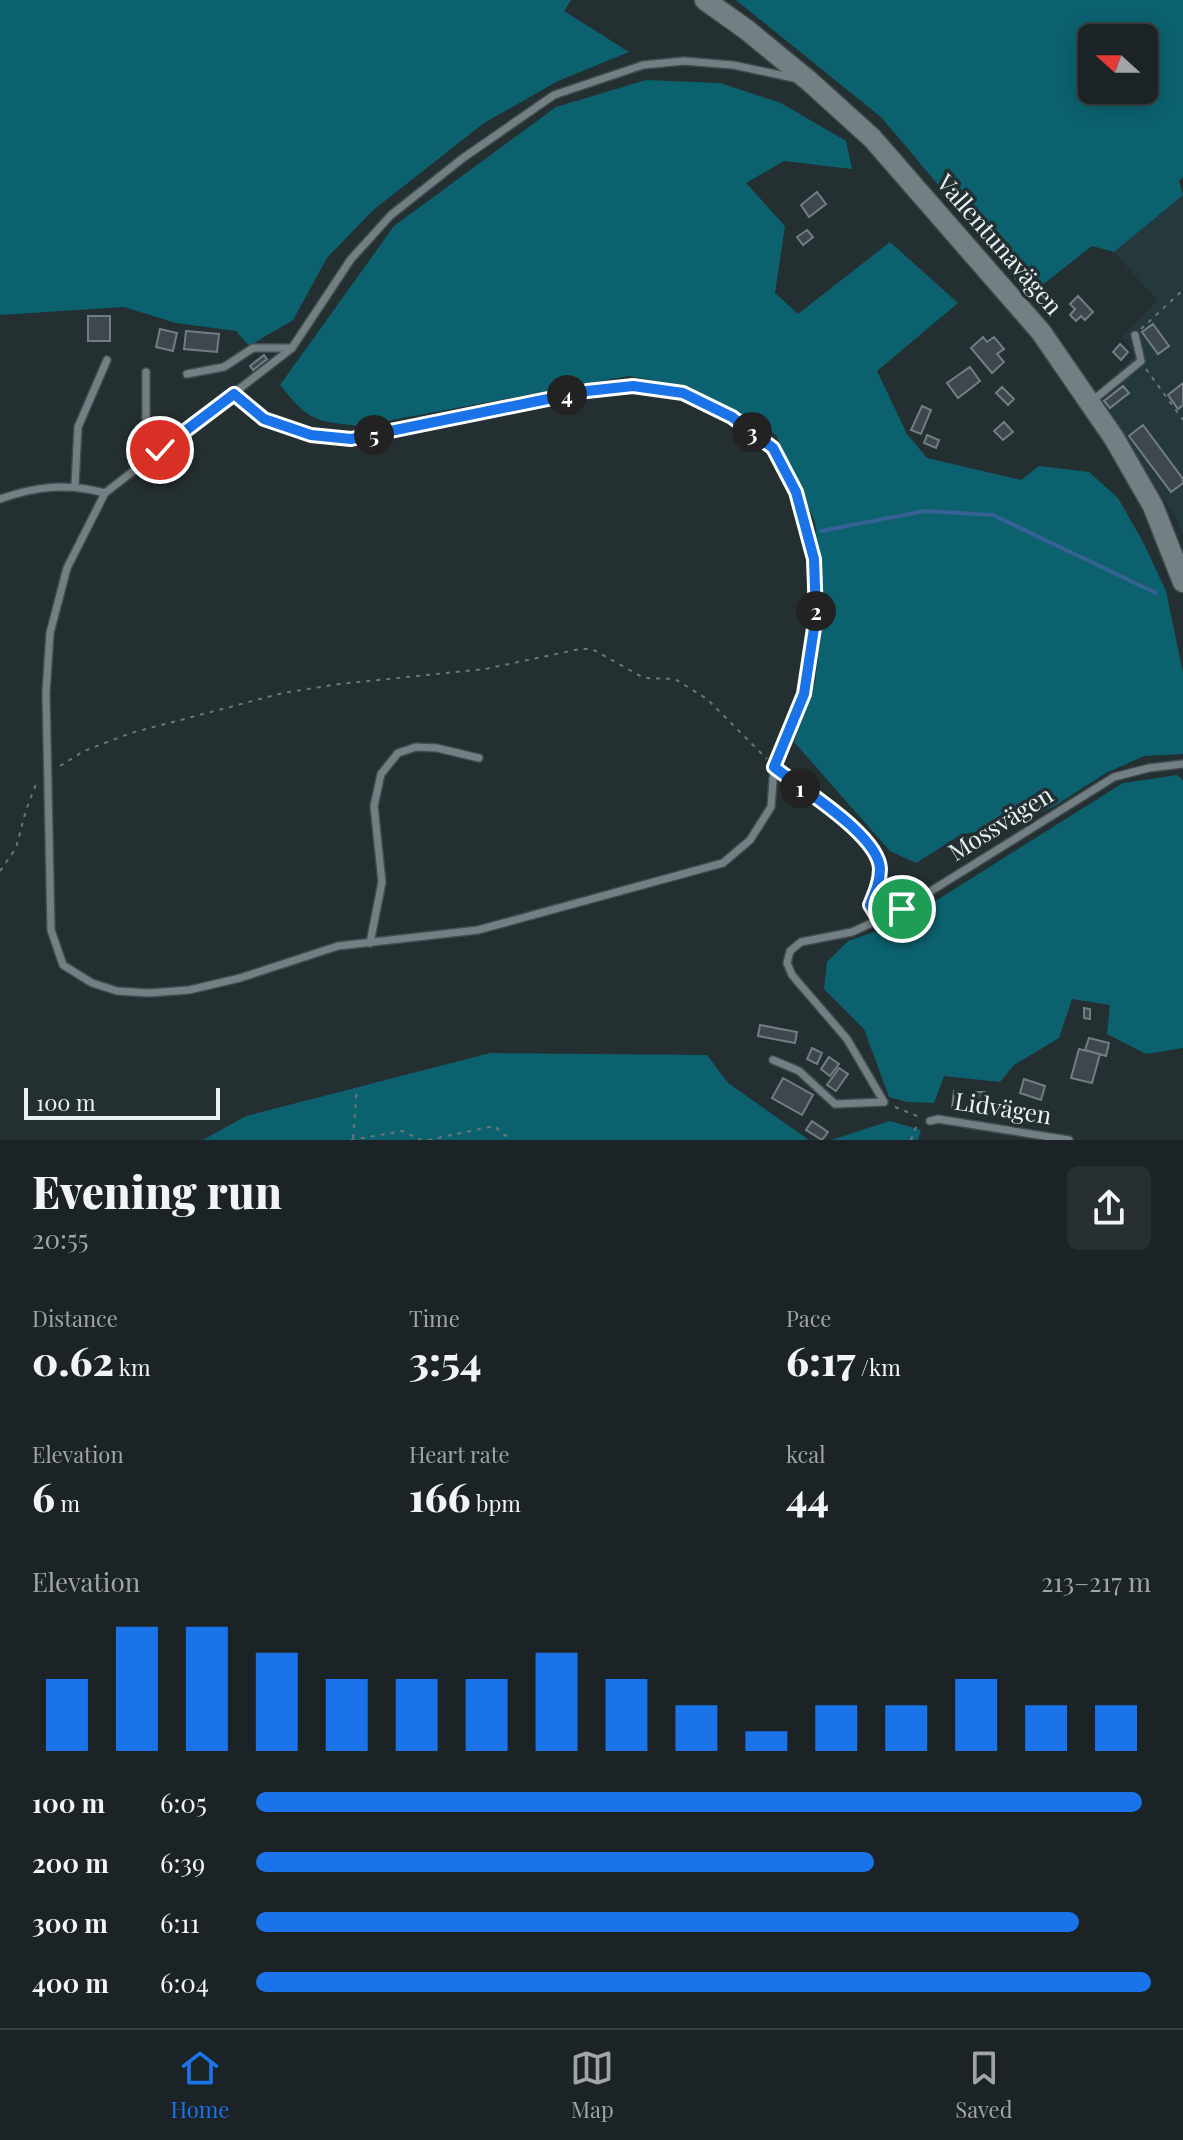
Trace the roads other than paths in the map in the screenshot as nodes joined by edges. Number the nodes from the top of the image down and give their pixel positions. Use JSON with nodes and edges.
{"nodes":[{"id":1,"x":705,"y":0,"type":"edge"},
{"id":2,"x":809,"y":81,"type":"junction"},
{"id":3,"x":1135,"y":335,"type":"road end"},
{"id":4,"x":292,"y":348,"type":"junction"},
{"id":5,"x":107,"y":360,"type":"dead end"},
{"id":6,"x":146,"y":372,"type":"dead end"},
{"id":7,"x":187,"y":374,"type":"dead end"},
{"id":8,"x":234,"y":394,"type":"junction"},
{"id":9,"x":1090,"y":402,"type":"junction"},
{"id":10,"x":160,"y":450,"type":"junction"},
{"id":11,"x":75,"y":485,"type":"junction"},
{"id":12,"x":105,"y":493,"type":"junction"},
{"id":13,"x":0,"y":499,"type":"edge"},
{"id":14,"x":1183,"y":582,"type":"edge"},
{"id":15,"x":479,"y":758,"type":"dead end"},
{"id":16,"x":1183,"y":764,"type":"edge"},
{"id":17,"x":370,"y":943,"type":"junction"},
{"id":18,"x":773,"y":1060,"type":"dead end"},
{"id":19,"x":930,"y":1121,"type":"road end"},
{"id":20,"x":1069,"y":1140,"type":"edge"}],
"edges":[{"from":1,"to":2,"type":"main road","name":"Vallentunavägen"},
{"from":2,"to":4,"type":"lane"},
{"from":2,"to":9,"type":"main road","name":"Vallentunavägen"},
{"from":3,"to":9,"type":"lane"},
{"from":4,"to":7,"type":"lane"},
{"from":4,"to":8,"type":"lane"},
{"from":5,"to":11,"type":"lane"},
{"from":6,"to":10,"type":"lane"},
{"from":8,"to":10,"type":"lane"},
{"from":8,"to":17,"type":"lane"},
{"from":9,"to":14,"type":"main road","name":"Vallentunavägen"},
{"from":10,"to":12,"type":"lane"},
{"from":11,"to":12,"type":"lane"},
{"from":11,"to":13,"type":"lane"},
{"from":12,"to":17,"type":"lane"},
{"from":15,"to":17,"type":"lane"},
{"from":16,"to":18,"type":"lane","name":"Mossvägen"},
{"from":19,"to":20,"type":"lane","name":"Lidvägen"}]}
